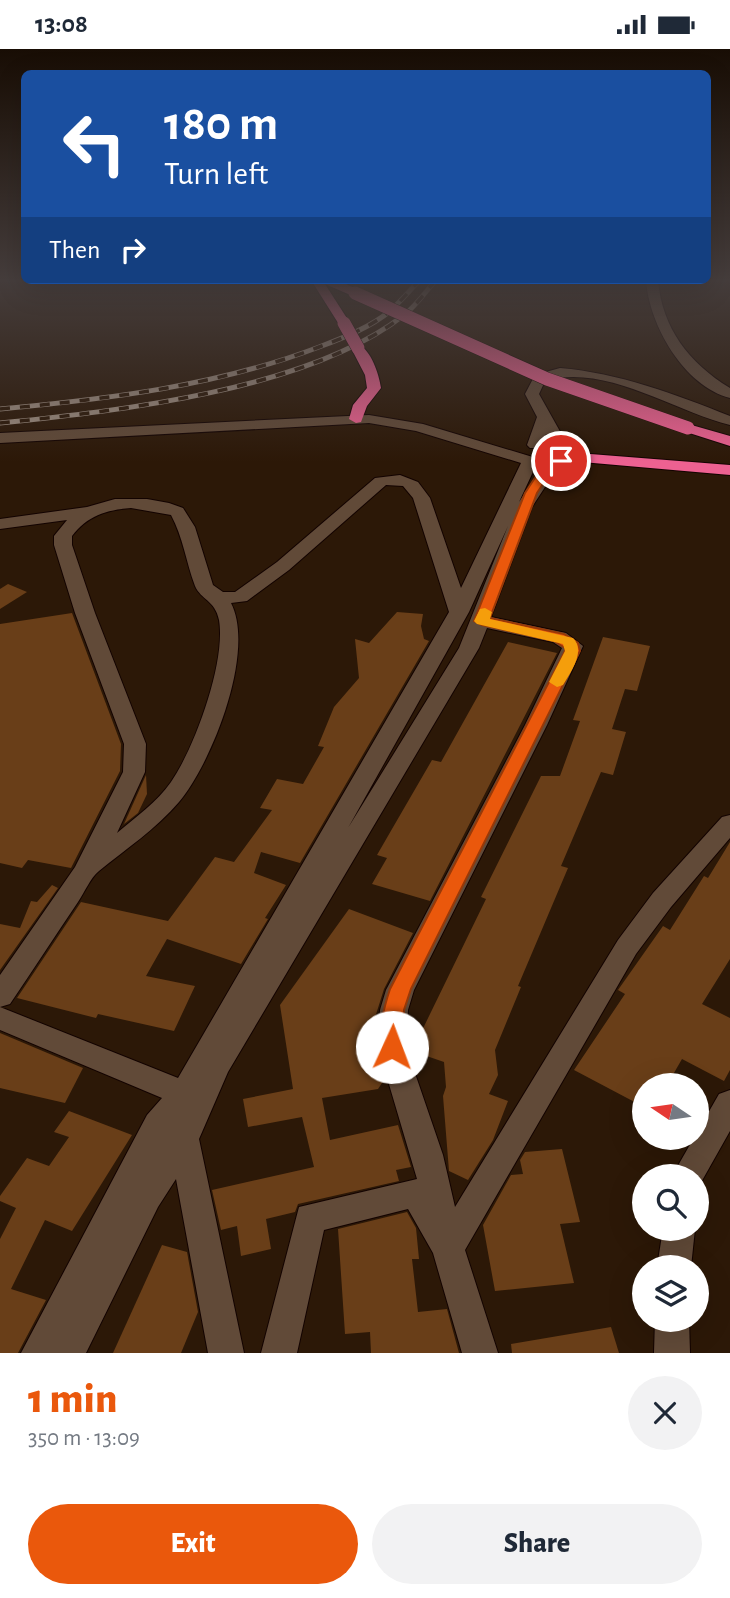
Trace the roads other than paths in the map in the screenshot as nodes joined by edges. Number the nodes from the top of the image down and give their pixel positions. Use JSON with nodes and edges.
{"nodes":[{"id":1,"x":354,"y":341,"type":"edge"},
{"id":2,"x":467,"y":341,"type":"edge"},
{"id":3,"x":672,"y":341,"type":"edge"},
{"id":4,"x":730,"y":394,"type":"edge"},
{"id":5,"x":357,"y":415,"type":"junction"},
{"id":6,"x":543,"y":419,"type":"junction"},
{"id":7,"x":730,"y":421,"type":"edge"},
{"id":8,"x":692,"y":426,"type":"junction"},
{"id":9,"x":730,"y":433,"type":"edge"},
{"id":10,"x":0,"y":438,"type":"edge"},
{"id":11,"x":730,"y":441,"type":"edge"},
{"id":12,"x":543,"y":455,"type":"junction"},
{"id":13,"x":730,"y":470,"type":"edge"},
{"id":14,"x":90,"y":512,"type":"junction"},
{"id":15,"x":0,"y":524,"type":"edge"},
{"id":16,"x":219,"y":598,"type":"junction"},
{"id":17,"x":470,"y":616,"type":"junction"},
{"id":18,"x":730,"y":823,"type":"edge"},
{"id":19,"x":86,"y":871,"type":"junction"},
{"id":20,"x":0,"y":996,"type":"edge"},
{"id":21,"x":0,"y":1018,"type":"edge"},
{"id":22,"x":184,"y":1094,"type":"junction"},
{"id":23,"x":730,"y":1103,"type":"edge"},
{"id":24,"x":184,"y":1139,"type":"junction"},
{"id":25,"x":695,"y":1164,"type":"edge"},
{"id":26,"x":448,"y":1248,"type":"junction"},
{"id":27,"x":672,"y":1332,"type":"edge"},
{"id":28,"x":40,"y":1353,"type":"edge"},
{"id":29,"x":67,"y":1353,"type":"edge"},
{"id":30,"x":226,"y":1353,"type":"edge"},
{"id":31,"x":279,"y":1353,"type":"edge"},
{"id":32,"x":480,"y":1353,"type":"edge"},
{"id":33,"x":672,"y":1353,"type":"edge"}],
"edges":[{"from":1,"to":5,"type":"highway","bridge":true},
{"from":2,"to":8,"type":"highway","bridge":true},
{"from":3,"to":4,"type":"street"},
{"from":5,"to":10,"type":"street"},
{"from":5,"to":12,"type":"street"},
{"from":6,"to":7,"type":"street"},
{"from":6,"to":12,"type":"street"},
{"from":6,"to":12,"type":"street"},
{"from":8,"to":9,"type":"highway"},
{"from":8,"to":11,"type":"highway"},
{"from":12,"to":13,"type":"highway"},
{"from":12,"to":17,"type":"street"},
{"from":14,"to":15,"type":"street"},
{"from":14,"to":16,"type":"street"},
{"from":14,"to":19,"type":"street"},
{"from":16,"to":17,"type":"street"},
{"from":16,"to":19,"type":"street"},
{"from":17,"to":22,"type":"street"},
{"from":17,"to":24,"type":"street"},
{"from":17,"to":26,"type":"street"},
{"from":18,"to":26,"type":"street"},
{"from":19,"to":20,"type":"street"},
{"from":21,"to":22,"type":"street"},
{"from":22,"to":28,"type":"street"},
{"from":23,"to":25,"type":"street"},
{"from":24,"to":29,"type":"street"},
{"from":24,"to":30,"type":"street"},
{"from":26,"to":31,"type":"street"},
{"from":26,"to":32,"type":"street"},
{"from":27,"to":33,"type":"street"}]}
